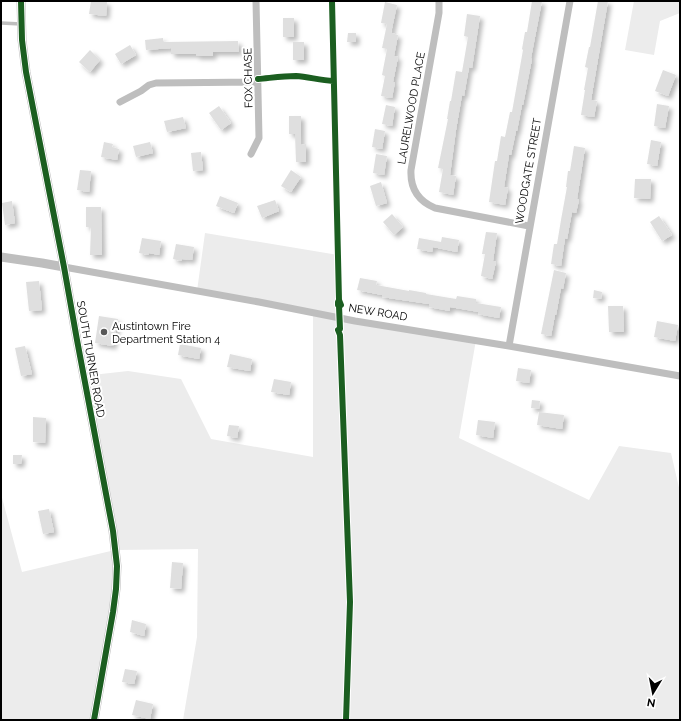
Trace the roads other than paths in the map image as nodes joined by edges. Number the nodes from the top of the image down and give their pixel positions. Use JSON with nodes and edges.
{"nodes":[{"id":1,"x":21,"y":1,"type":"edge"},
{"id":2,"x":256,"y":1,"type":"edge"},
{"id":3,"x":439,"y":1,"type":"edge"},
{"id":4,"x":570,"y":1,"type":"edge"},
{"id":5,"x":1,"y":23,"type":"edge"},
{"id":6,"x":21,"y":24,"type":"junction"},
{"id":7,"x":258,"y":82,"type":"junction"},
{"id":8,"x":120,"y":102,"type":"dead end"},
{"id":9,"x":251,"y":154,"type":"dead end"},
{"id":10,"x":529,"y":226,"type":"junction"},
{"id":11,"x":1,"y":257,"type":"edge"},
{"id":12,"x":64,"y":267,"type":"junction"},
{"id":13,"x":509,"y":346,"type":"junction"},
{"id":14,"x":680,"y":376,"type":"edge"},
{"id":15,"x":94,"y":720,"type":"edge"}],
"edges":[{"from":1,"to":6,"type":"street","name":"SOUTH TURNER ROAD"},
{"from":2,"to":7,"type":"street","name":"FOX CHASE"},
{"from":3,"to":10,"type":"street","name":"LAURELWOOD PLACE"},
{"from":4,"to":10,"type":"street","name":"WOODGATE STREET"},
{"from":5,"to":6,"type":"lane"},
{"from":6,"to":12,"type":"street","name":"SOUTH TURNER ROAD"},
{"from":7,"to":8,"type":"street"},
{"from":7,"to":9,"type":"street","name":"FOX CHASE"},
{"from":10,"to":13,"type":"street","name":"WOODGATE STREET"},
{"from":11,"to":12,"type":"street","name":"NEW ROAD"},
{"from":12,"to":13,"type":"street","name":"NEW ROAD"},
{"from":12,"to":15,"type":"street","name":"SOUTH TURNER ROAD"},
{"from":13,"to":14,"type":"street","name":"NEW ROAD"}]}
